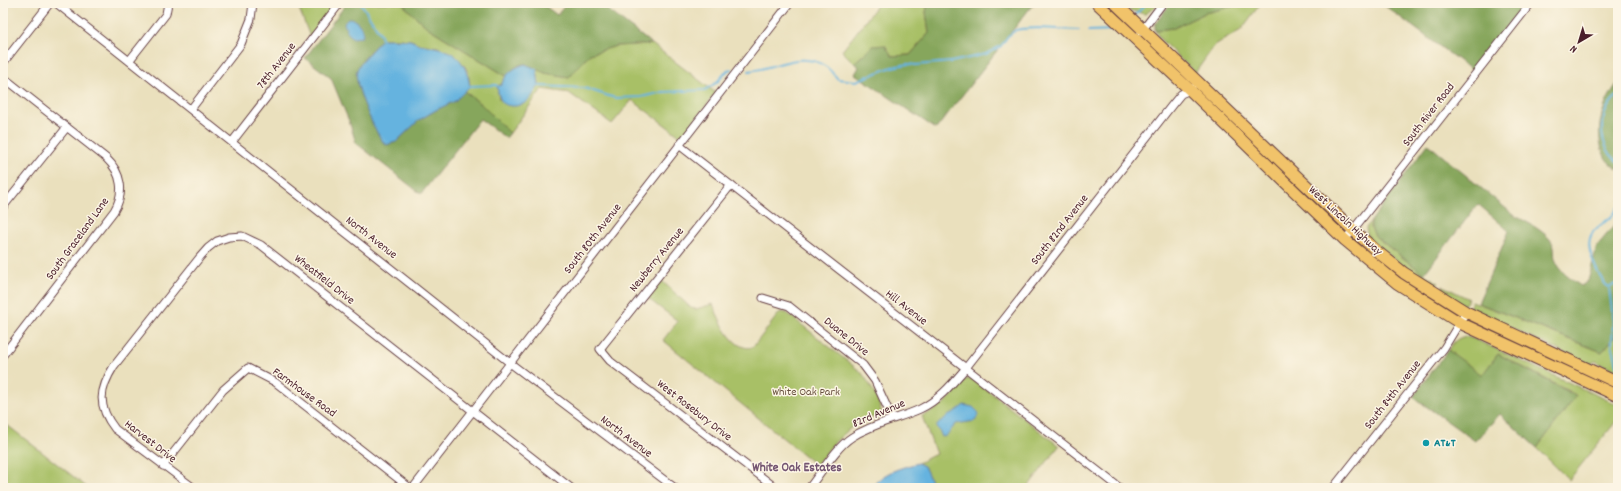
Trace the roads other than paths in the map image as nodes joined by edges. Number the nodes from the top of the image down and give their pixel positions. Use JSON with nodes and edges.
{"nodes":[{"id":1,"x":50,"y":3,"type":"edge"},
{"id":2,"x":56,"y":3,"type":"edge"},
{"id":3,"x":168,"y":3,"type":"edge"},
{"id":4,"x":253,"y":3,"type":"edge"},
{"id":5,"x":340,"y":3,"type":"edge"},
{"id":6,"x":790,"y":3,"type":"edge"},
{"id":7,"x":1097,"y":3,"type":"edge"},
{"id":8,"x":1115,"y":3,"type":"edge"},
{"id":9,"x":1163,"y":3,"type":"edge"},
{"id":10,"x":1531,"y":3,"type":"edge"},
{"id":11,"x":1142,"y":30,"type":"junction"},
{"id":12,"x":1136,"y":40,"type":"junction"},
{"id":13,"x":129,"y":61,"type":"junction"},
{"id":14,"x":3,"y":63,"type":"edge"},
{"id":15,"x":3,"y":77,"type":"edge"},
{"id":16,"x":1193,"y":86,"type":"junction"},
{"id":17,"x":191,"y":109,"type":"junction"},
{"id":18,"x":67,"y":127,"type":"junction"},
{"id":19,"x":232,"y":142,"type":"junction"},
{"id":20,"x":679,"y":145,"type":"junction"},
{"id":21,"x":731,"y":185,"type":"junction"},
{"id":22,"x":3,"y":207,"type":"edge"},
{"id":23,"x":1353,"y":230,"type":"junction"},
{"id":24,"x":1345,"y":240,"type":"junction"},
{"id":25,"x":763,"y":298,"type":"dead end"},
{"id":26,"x":1466,"y":312,"type":"junction"},
{"id":27,"x":1460,"y":323,"type":"junction"},
{"id":28,"x":600,"y":349,"type":"joint"},
{"id":29,"x":3,"y":355,"type":"edge"},
{"id":30,"x":510,"y":363,"type":"junction"},
{"id":31,"x":965,"y":369,"type":"junction"},
{"id":32,"x":1618,"y":383,"type":"edge"},
{"id":33,"x":1618,"y":396,"type":"edge"},
{"id":34,"x":102,"y":405,"type":"joint"},
{"id":35,"x":472,"y":412,"type":"junction"},
{"id":36,"x":892,"y":418,"type":"junction"},
{"id":37,"x":162,"y":466,"type":"junction"},
{"id":38,"x":194,"y":488,"type":"edge"},
{"id":39,"x":411,"y":488,"type":"edge"},
{"id":40,"x":571,"y":488,"type":"edge"},
{"id":41,"x":675,"y":488,"type":"edge"},
{"id":42,"x":776,"y":488,"type":"edge"},
{"id":43,"x":809,"y":488,"type":"edge"},
{"id":44,"x":1120,"y":488,"type":"edge"},
{"id":45,"x":1333,"y":488,"type":"edge"}],
"edges":[{"from":1,"to":14,"type":"street"},
{"from":2,"to":13,"type":"street","name":"North Avenue"},
{"from":3,"to":13,"type":"street"},
{"from":4,"to":17,"type":"street"},
{"from":5,"to":19,"type":"street","name":"78th Avenue"},
{"from":6,"to":20,"type":"street","name":"South 80th Avenue"},
{"from":7,"to":12,"type":"main road","name":"West Lincoln Highway"},
{"from":8,"to":11,"type":"main road","name":"West Lincoln Highway"},
{"from":9,"to":11,"type":"street"},
{"from":10,"to":23,"type":"street","name":"South River Road"},
{"from":11,"to":12,"type":"street"},
{"from":11,"to":16,"type":"main road","name":"West Lincoln Highway"},
{"from":12,"to":16,"type":"main road","name":"West Lincoln Highway"},
{"from":13,"to":17,"type":"street","name":"North Avenue"},
{"from":15,"to":18,"type":"street","name":"South Graceland Lane"},
{"from":16,"to":23,"type":"main road","name":"West Lincoln Highway"},
{"from":16,"to":24,"type":"main road","name":"West Lincoln Highway"},
{"from":16,"to":31,"type":"street","name":"South 82nd Avenue"},
{"from":17,"to":19,"type":"street","name":"North Avenue"},
{"from":18,"to":22,"type":"street"},
{"from":18,"to":29,"type":"street","name":"South Graceland Lane"},
{"from":19,"to":30,"type":"street","name":"North Avenue"},
{"from":20,"to":21,"type":"street","name":"Hill Avenue"},
{"from":20,"to":30,"type":"street","name":"South 80th Avenue"},
{"from":21,"to":28,"type":"street","name":"Newberry Avenue"},
{"from":21,"to":31,"type":"street","name":"Hill Avenue"},
{"from":23,"to":24,"type":"street","name":"South River Road"},
{"from":23,"to":26,"type":"main road","name":"West Lincoln Highway"},
{"from":24,"to":27,"type":"main road","name":"West Lincoln Highway"},
{"from":25,"to":36,"type":"street","name":"Duane Drive"},
{"from":26,"to":27,"type":"street","name":"South 84th Avenue"},
{"from":26,"to":32,"type":"main road","name":"West Lincoln Highway"},
{"from":27,"to":33,"type":"main road","name":"West Lincoln Highway"},
{"from":27,"to":45,"type":"street","name":"South 84th Avenue"},
{"from":28,"to":42,"type":"street","name":"West Rosebury Drive"},
{"from":30,"to":35,"type":"street","name":"South 80th Avenue"},
{"from":30,"to":41,"type":"street","name":"North Avenue"},
{"from":31,"to":36,"type":"street","name":"82rd Avenue"},
{"from":31,"to":44,"type":"street","name":"Hill Avenue"},
{"from":34,"to":35,"type":"street","name":"Wheatfield Drive"},
{"from":34,"to":37,"type":"street","name":"Harvest Drive"},
{"from":35,"to":39,"type":"street","name":"South 80th Avenue"},
{"from":35,"to":40,"type":"street","name":"Wheatfield Drive"},
{"from":36,"to":43,"type":"street","name":"82rd Avenue"},
{"from":37,"to":38,"type":"street","name":"Harvest Drive"},
{"from":37,"to":39,"type":"street","name":"Farmhouse Road"}]}
